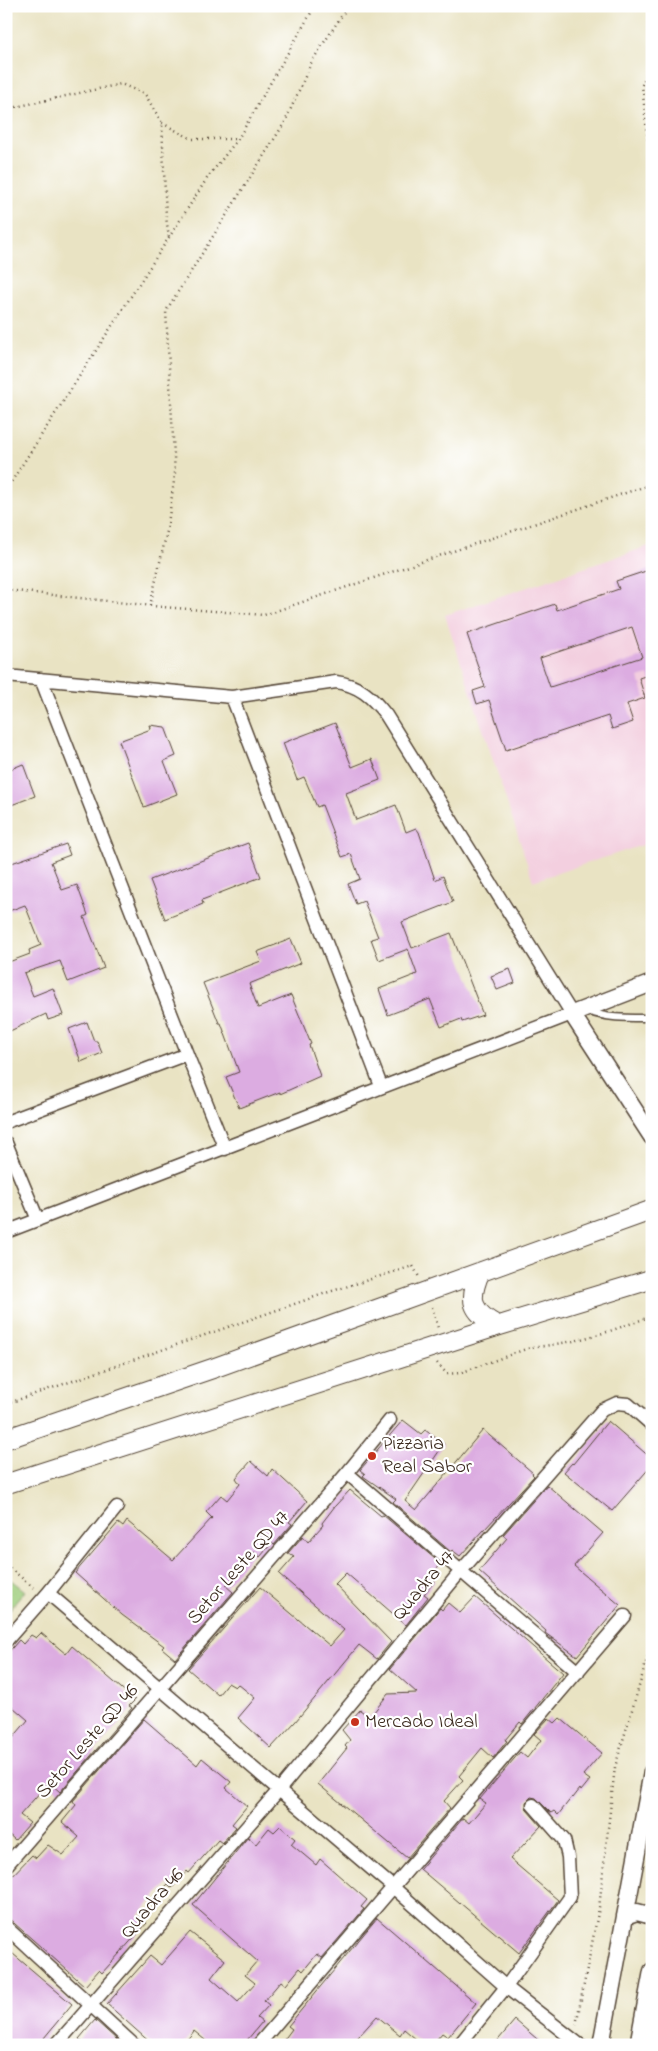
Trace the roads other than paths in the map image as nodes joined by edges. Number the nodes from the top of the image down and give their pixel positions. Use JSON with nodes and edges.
{"nodes":[{"id":1,"x":6,"y":676,"type":"edge"},
{"id":2,"x":41,"y":679,"type":"junction"},
{"id":3,"x":232,"y":697,"type":"junction"},
{"id":4,"x":652,"y":983,"type":"edge"},
{"id":5,"x":578,"y":1012,"type":"junction"},
{"id":6,"x":652,"y":1018,"type":"edge"},
{"id":7,"x":187,"y":1054,"type":"junction"},
{"id":8,"x":381,"y":1086,"type":"junction"},
{"id":9,"x":6,"y":1122,"type":"edge"},
{"id":10,"x":652,"y":1137,"type":"edge"},
{"id":11,"x":6,"y":1143,"type":"edge"},
{"id":12,"x":225,"y":1149,"type":"junction"},
{"id":13,"x":652,"y":1210,"type":"edge"},
{"id":14,"x":38,"y":1220,"type":"junction"},
{"id":15,"x":6,"y":1232,"type":"edge"},
{"id":16,"x":480,"y":1272,"type":"junction"},
{"id":17,"x":652,"y":1280,"type":"edge"},
{"id":18,"x":498,"y":1326,"type":"junction"},
{"id":19,"x":390,"y":1420,"type":"dead end"},
{"id":20,"x":652,"y":1425,"type":"edge"},
{"id":21,"x":6,"y":1439,"type":"edge"},
{"id":22,"x":347,"y":1473,"type":"junction"},
{"id":23,"x":6,"y":1484,"type":"edge"},
{"id":24,"x":117,"y":1506,"type":"dead end"},
{"id":25,"x":460,"y":1572,"type":"junction"},
{"id":26,"x":47,"y":1595,"type":"junction"},
{"id":27,"x":625,"y":1616,"type":"dead end"},
{"id":28,"x":6,"y":1641,"type":"edge"},
{"id":29,"x":578,"y":1672,"type":"junction"},
{"id":30,"x":159,"y":1688,"type":"junction"},
{"id":31,"x":652,"y":1772,"type":"edge"},
{"id":32,"x":279,"y":1790,"type":"junction"},
{"id":33,"x":533,"y":1805,"type":"dead end"},
{"id":34,"x":6,"y":1866,"type":"edge"},
{"id":35,"x":394,"y":1888,"type":"junction"},
{"id":36,"x":624,"y":1916,"type":"junction"},
{"id":37,"x":652,"y":1916,"type":"edge"},
{"id":38,"x":6,"y":1927,"type":"edge"},
{"id":39,"x":652,"y":1970,"type":"edge"},
{"id":40,"x":506,"y":1987,"type":"junction"},
{"id":41,"x":89,"y":2005,"type":"junction"},
{"id":42,"x":576,"y":2042,"type":"edge"},
{"id":43,"x":56,"y":2045,"type":"edge"},
{"id":44,"x":134,"y":2045,"type":"edge"},
{"id":45,"x":258,"y":2045,"type":"edge"},
{"id":46,"x":459,"y":2045,"type":"edge"},
{"id":47,"x":601,"y":2045,"type":"edge"},
{"id":48,"x":638,"y":2045,"type":"edge"}],
"edges":[{"from":1,"to":2,"type":"street"},
{"from":2,"to":3,"type":"street"},
{"from":2,"to":7,"type":"street"},
{"from":3,"to":5,"type":"street"},
{"from":3,"to":8,"type":"street"},
{"from":4,"to":5,"type":"main road"},
{"from":5,"to":6,"type":"lane"},
{"from":5,"to":8,"type":"street"},
{"from":5,"to":10,"type":"main road"},
{"from":7,"to":9,"type":"street"},
{"from":7,"to":12,"type":"street"},
{"from":8,"to":12,"type":"street"},
{"from":11,"to":14,"type":"street"},
{"from":12,"to":14,"type":"street"},
{"from":13,"to":16,"type":"main road"},
{"from":14,"to":15,"type":"street"},
{"from":16,"to":18,"type":"main road"},
{"from":16,"to":21,"type":"main road"},
{"from":17,"to":18,"type":"main road"},
{"from":18,"to":23,"type":"main road"},
{"from":19,"to":22,"type":"street","name":"Setor Leste QD 47"},
{"from":20,"to":25,"type":"street","name":"Quadra 47"},
{"from":22,"to":25,"type":"street"},
{"from":22,"to":30,"type":"street","name":"Setor Leste QD 47"},
{"from":24,"to":26,"type":"street"},
{"from":25,"to":29,"type":"street"},
{"from":25,"to":32,"type":"street","name":"Quadra 47"},
{"from":26,"to":28,"type":"street"},
{"from":26,"to":30,"type":"street"},
{"from":27,"to":29,"type":"street"},
{"from":29,"to":35,"type":"street"},
{"from":30,"to":32,"type":"street"},
{"from":30,"to":34,"type":"street","name":"Setor Leste QD 46"},
{"from":31,"to":36,"type":"main road"},
{"from":32,"to":35,"type":"street"},
{"from":32,"to":41,"type":"street","name":"Quadra 46"},
{"from":33,"to":40,"type":"street"},
{"from":35,"to":40,"type":"street"},
{"from":35,"to":45,"type":"street"},
{"from":36,"to":37,"type":"main road"},
{"from":36,"to":47,"type":"main road"},
{"from":38,"to":41,"type":"street"},
{"from":39,"to":48,"type":"main road"},
{"from":40,"to":42,"type":"street"},
{"from":40,"to":46,"type":"street"},
{"from":41,"to":43,"type":"street","name":"Quadra 46"},
{"from":41,"to":44,"type":"street"}]}
